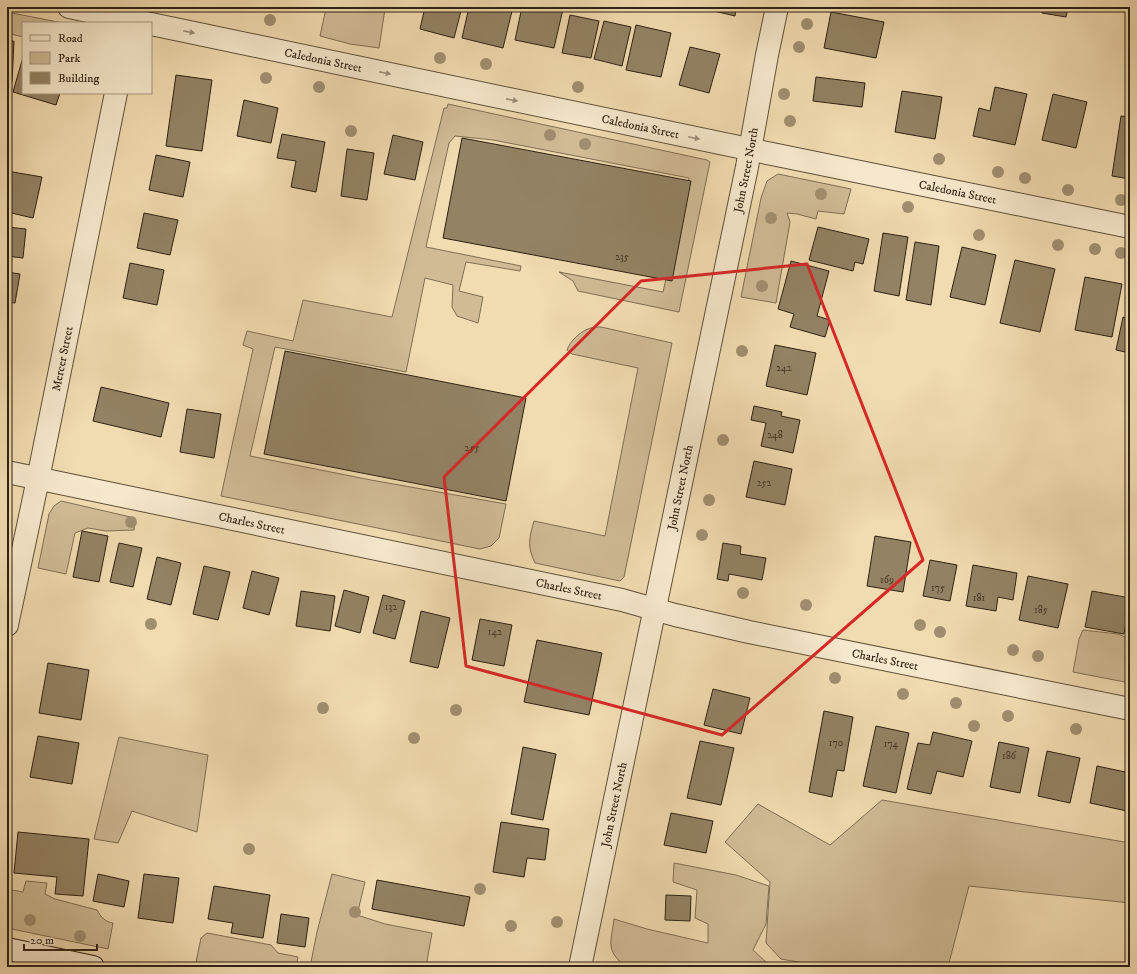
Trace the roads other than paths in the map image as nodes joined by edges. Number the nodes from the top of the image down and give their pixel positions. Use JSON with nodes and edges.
{"nodes":[{"id":1,"x":69,"y":7,"type":"edge"},
{"id":2,"x":777,"y":7,"type":"edge"},
{"id":3,"x":136,"y":22,"type":"edge"},
{"id":4,"x":152,"y":25,"type":"edge"},
{"id":5,"x":116,"y":94,"type":"edge"},
{"id":6,"x":750,"y":149,"type":"junction"},
{"id":7,"x":1130,"y":227,"type":"edge"},
{"id":8,"x":7,"y":472,"type":"edge"},
{"id":9,"x":38,"y":479,"type":"junction"},
{"id":10,"x":655,"y":610,"type":"junction"},
{"id":11,"x":7,"y":624,"type":"edge"},
{"id":12,"x":1130,"y":709,"type":"edge"},
{"id":13,"x":7,"y":949,"type":"edge"},
{"id":14,"x":93,"y":967,"type":"edge"},
{"id":15,"x":580,"y":967,"type":"edge"}],
"edges":[{"from":1,"to":3,"type":"street","name":"Caledonia Street"},
{"from":2,"to":6,"type":"street","name":"John Street North"},
{"from":4,"to":6,"type":"street","name":"Caledonia Street","one_way":true},
{"from":5,"to":9,"type":"street","name":"Mercer Street"},
{"from":6,"to":7,"type":"street","name":"Caledonia Street"},
{"from":6,"to":10,"type":"street","name":"John Street North"},
{"from":8,"to":9,"type":"street","name":"Charles Street"},
{"from":9,"to":10,"type":"street","name":"Charles Street"},
{"from":9,"to":11,"type":"street","name":"Mercer Street"},
{"from":10,"to":12,"type":"street","name":"Charles Street"},
{"from":10,"to":15,"type":"street","name":"John Street North"},
{"from":13,"to":14,"type":"street"}]}
